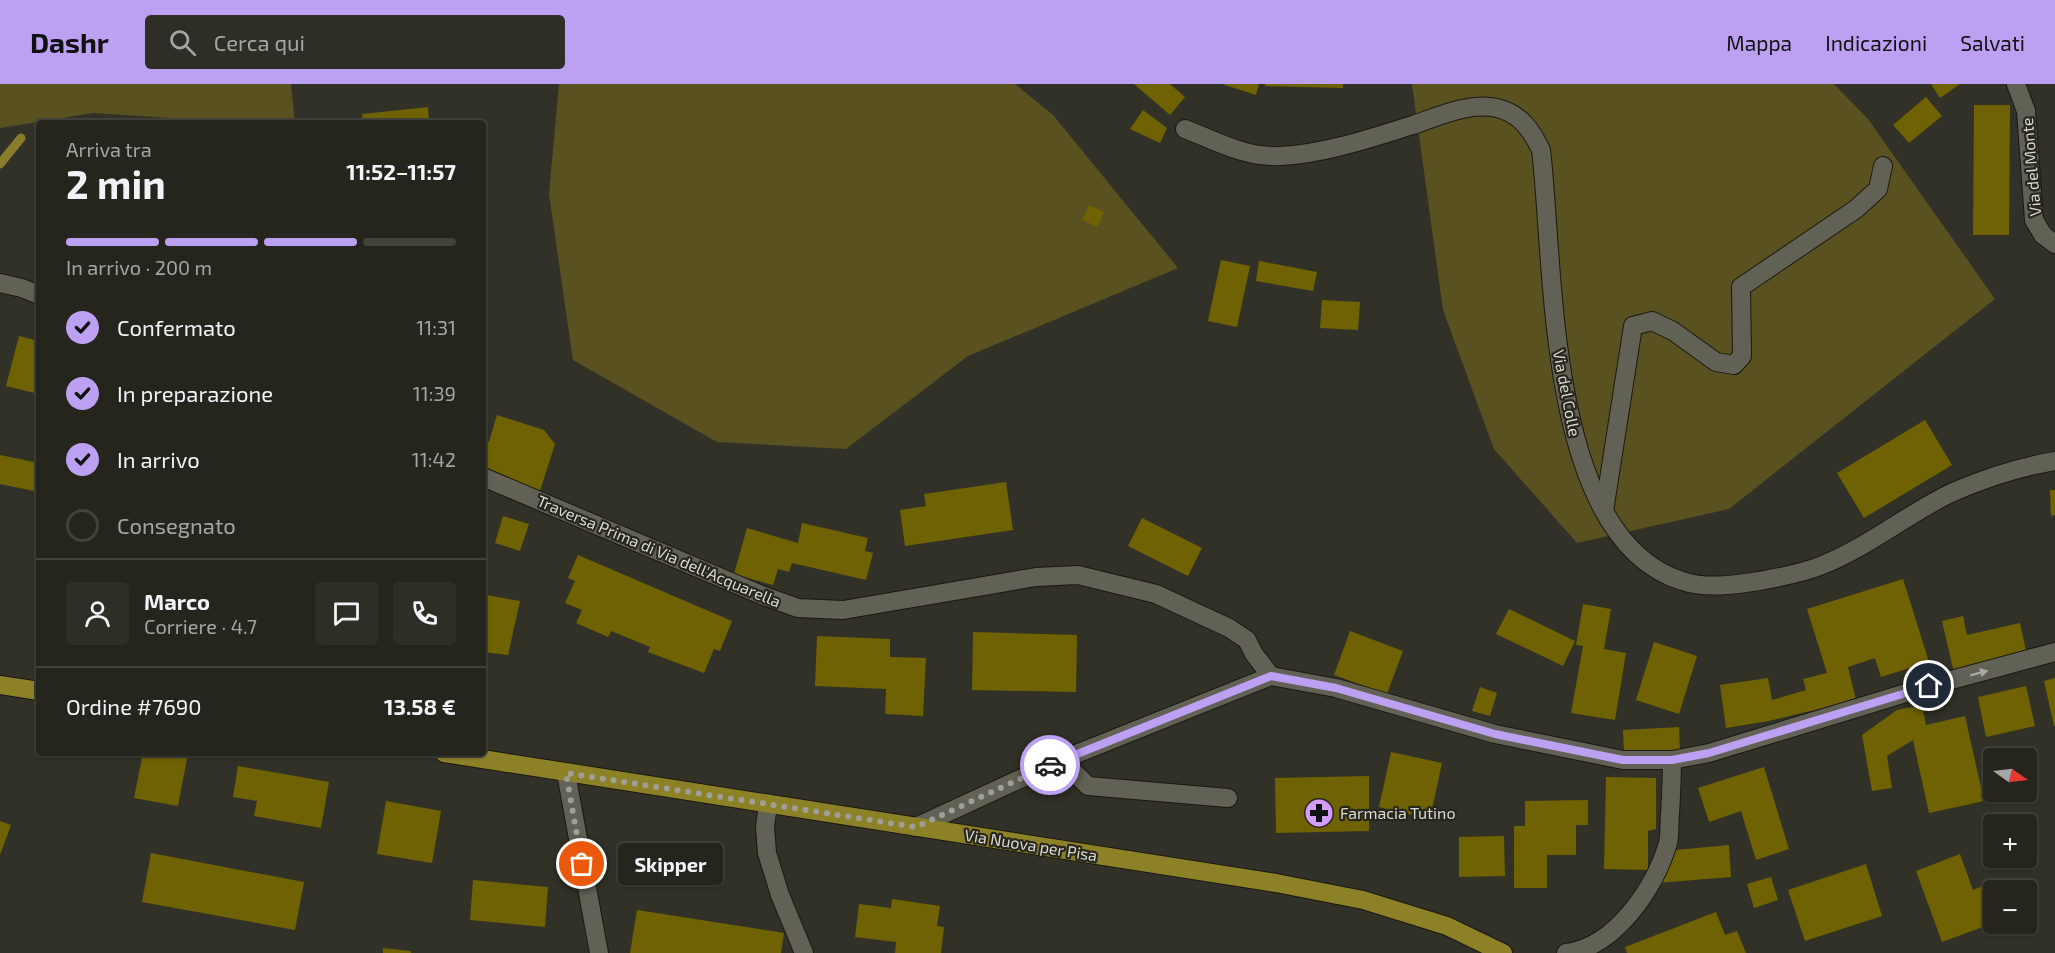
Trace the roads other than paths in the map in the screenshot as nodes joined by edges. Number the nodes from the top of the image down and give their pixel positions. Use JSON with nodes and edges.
{"nodes":[{"id":1,"x":2016,"y":84,"type":"edge"},
{"id":2,"x":1185,"y":129,"type":"dead end"},
{"id":3,"x":1882,"y":166,"type":"dead end"},
{"id":4,"x":2055,"y":244,"type":"edge"},
{"id":5,"x":0,"y":283,"type":"edge"},
{"id":6,"x":36,"y":294,"type":"edge"},
{"id":7,"x":2055,"y":461,"type":"edge"},
{"id":8,"x":486,"y":478,"type":"edge"},
{"id":9,"x":1604,"y":511,"type":"junction"},
{"id":10,"x":2055,"y":652,"type":"edge"},
{"id":11,"x":1271,"y":676,"type":"junction"},
{"id":12,"x":0,"y":685,"type":"edge"},
{"id":13,"x":36,"y":691,"type":"edge"},
{"id":14,"x":462,"y":756,"type":"edge"},
{"id":15,"x":1061,"y":760,"type":"junction"},
{"id":16,"x":1672,"y":760,"type":"junction"},
{"id":17,"x":566,"y":773,"type":"junction"},
{"id":18,"x":1228,"y":798,"type":"dead end"},
{"id":19,"x":768,"y":804,"type":"junction"},
{"id":20,"x":916,"y":827,"type":"junction"},
{"id":21,"x":599,"y":953,"type":"edge"},
{"id":22,"x":804,"y":953,"type":"edge"},
{"id":23,"x":1503,"y":953,"type":"edge"},
{"id":24,"x":1566,"y":953,"type":"edge"}],
"edges":[{"from":1,"to":4,"type":"street","name":"Via del Monte"},
{"from":2,"to":9,"type":"street","name":"Via del Colle"},
{"from":3,"to":9,"type":"street"},
{"from":5,"to":6,"type":"street"},
{"from":7,"to":9,"type":"street","name":"Via del Colle"},
{"from":8,"to":11,"type":"street","name":"Traversa Prima di Via dell'Acquarella"},
{"from":16,"to":10,"type":"street","one_way":true},
{"from":11,"to":15,"type":"street"},
{"from":11,"to":16,"type":"street"},
{"from":12,"to":13,"type":"main road"},
{"from":14,"to":17,"type":"main road","name":"Via Nuova per Pisa"},
{"from":15,"to":18,"type":"street"},
{"from":15,"to":20,"type":"street"},
{"from":16,"to":24,"type":"street"},
{"from":17,"to":19,"type":"main road","name":"Via Nuova per Pisa"},
{"from":17,"to":21,"type":"street"},
{"from":19,"to":20,"type":"main road","name":"Via Nuova per Pisa"},
{"from":19,"to":22,"type":"street"},
{"from":20,"to":23,"type":"main road","name":"Via Nuova per Pisa"}]}
